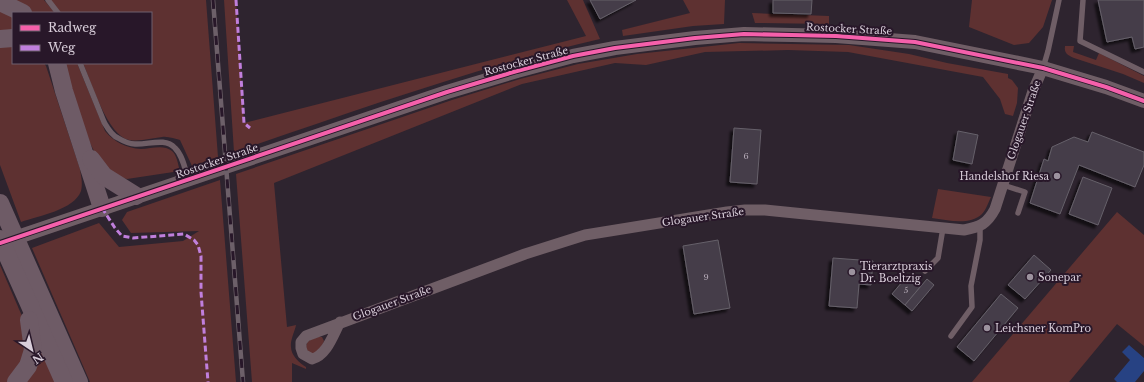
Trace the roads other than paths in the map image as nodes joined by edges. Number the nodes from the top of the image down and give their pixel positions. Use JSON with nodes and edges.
{"nodes":[{"id":1,"x":48,"y":0,"type":"edge"},
{"id":2,"x":1059,"y":0,"type":"edge"},
{"id":3,"x":1084,"y":0,"type":"edge"},
{"id":4,"x":0,"y":2,"type":"edge"},
{"id":5,"x":21,"y":12,"type":"edge"},
{"id":6,"x":57,"y":12,"type":"edge"},
{"id":7,"x":0,"y":38,"type":"edge"},
{"id":8,"x":12,"y":38,"type":"edge"},
{"id":9,"x":50,"y":64,"type":"edge"},
{"id":10,"x":57,"y":64,"type":"edge"},
{"id":11,"x":80,"y":64,"type":"edge"},
{"id":12,"x":1043,"y":68,"type":"junction"},
{"id":13,"x":1144,"y":72,"type":"edge"},
{"id":14,"x":64,"y":91,"type":"junction"},
{"id":15,"x":1144,"y":101,"type":"edge"},
{"id":16,"x":84,"y":150,"type":"junction"},
{"id":17,"x":188,"y":179,"type":"junction"},
{"id":18,"x":1003,"y":185,"type":"junction"},
{"id":19,"x":136,"y":196,"type":"junction"},
{"id":20,"x":0,"y":203,"type":"edge"},
{"id":21,"x":102,"y":208,"type":"junction"},
{"id":22,"x":1018,"y":213,"type":"dead end"},
{"id":23,"x":980,"y":226,"type":"junction"},
{"id":24,"x":943,"y":228,"type":"junction"},
{"id":25,"x":0,"y":239,"type":"edge"},
{"id":26,"x":0,"y":243,"type":"edge"},
{"id":27,"x":925,"y":271,"type":"dead end"},
{"id":28,"x":26,"y":298,"type":"junction"},
{"id":29,"x":340,"y":322,"type":"dead end"},
{"id":30,"x":951,"y":336,"type":"dead end"},
{"id":31,"x":16,"y":382,"type":"edge"},
{"id":32,"x":64,"y":382,"type":"edge"},
{"id":33,"x":79,"y":382,"type":"edge"}],
"edges":[{"from":1,"to":6,"type":"lane"},
{"from":2,"to":12,"type":"lane"},
{"from":3,"to":13,"type":"lane"},
{"from":4,"to":5,"type":"highway"},
{"from":7,"to":8,"type":"highway"},
{"from":9,"to":14,"type":"highway"},
{"from":10,"to":14,"type":"highway"},
{"from":11,"to":17,"type":"lane"},
{"from":12,"to":15,"type":"street","name":"Rostocker Straße"},
{"from":12,"to":17,"type":"street","name":"Rostocker Straße"},
{"from":12,"to":18,"type":"street","name":"Glogauer Straße"},
{"from":14,"to":16,"type":"highway"},
{"from":16,"to":19,"type":"highway"},
{"from":16,"to":21,"type":"highway"},
{"from":17,"to":19,"type":"street","name":"Rostocker Straße"},
{"from":18,"to":22,"type":"lane"},
{"from":18,"to":23,"type":"street","name":"Glogauer Straße"},
{"from":19,"to":21,"type":"street","name":"Rostocker Straße"},
{"from":20,"to":33,"type":"highway"},
{"from":21,"to":26,"type":"street","name":"Rostocker Straße"},
{"from":23,"to":24,"type":"street","name":"Glogauer Straße"},
{"from":23,"to":30,"type":"lane"},
{"from":24,"to":27,"type":"lane"},
{"from":24,"to":29,"type":"street","name":"Glogauer Straße"},
{"from":25,"to":28,"type":"highway"},
{"from":28,"to":31,"type":"highway"},
{"from":28,"to":32,"type":"highway"}]}
